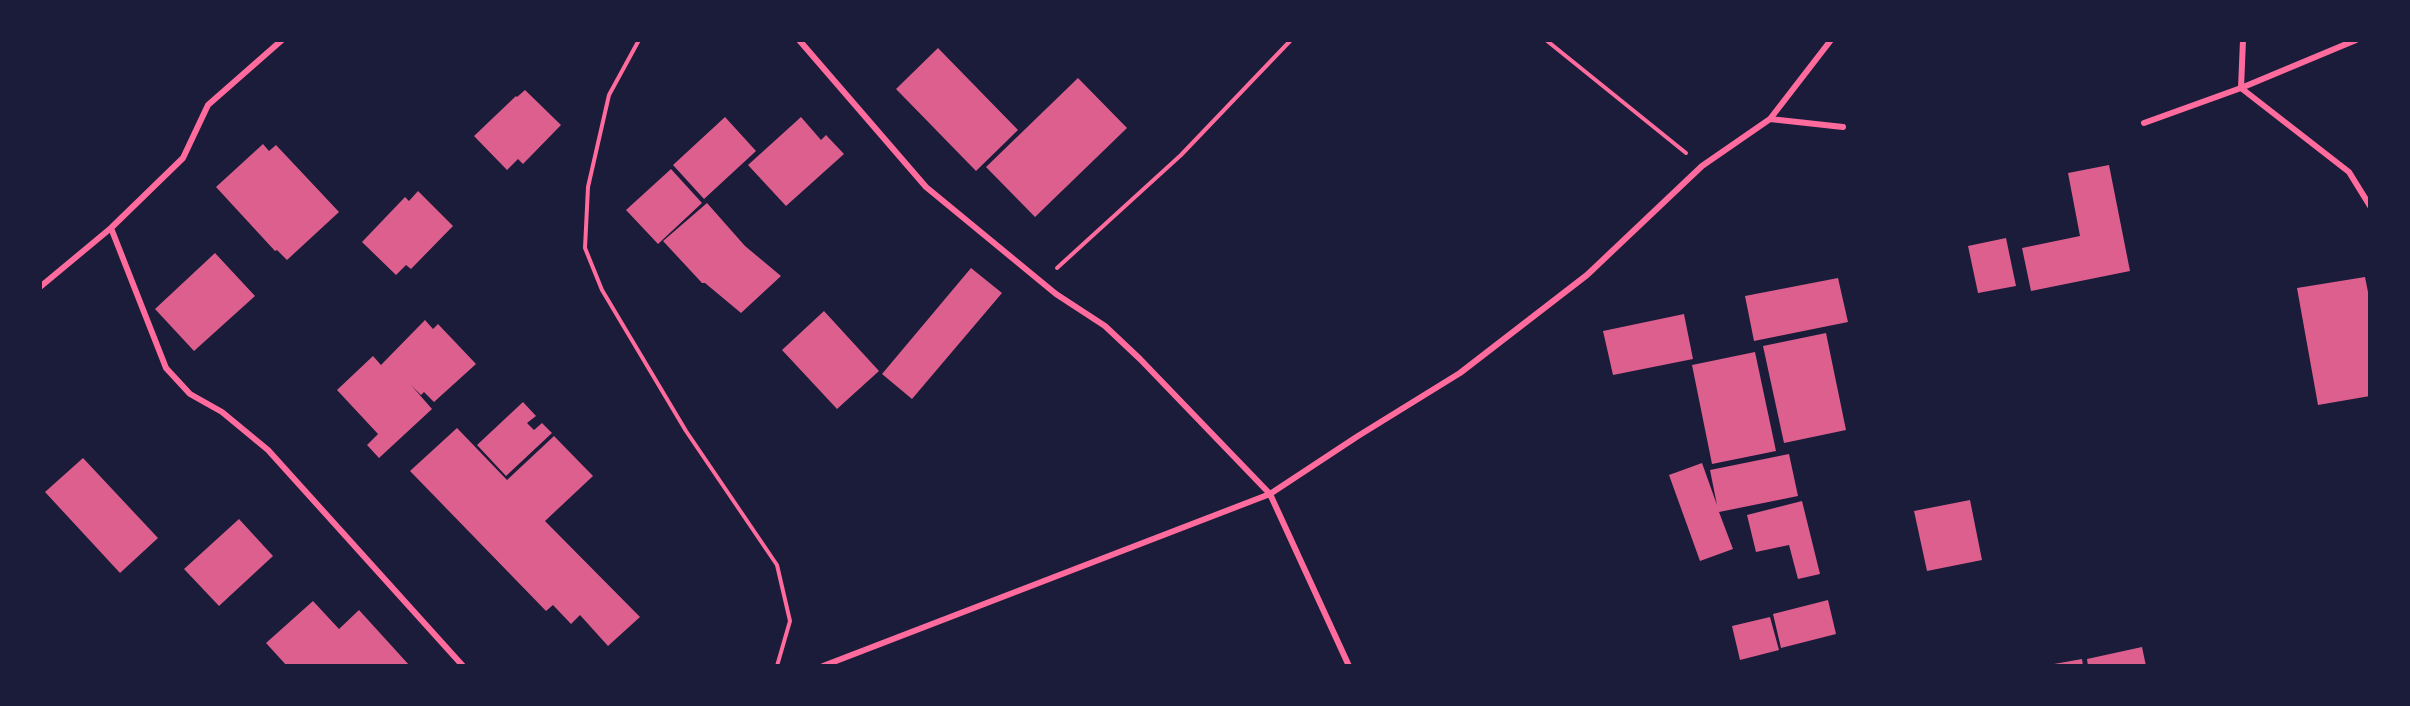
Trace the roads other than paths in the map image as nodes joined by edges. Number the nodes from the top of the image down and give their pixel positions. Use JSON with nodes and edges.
{"nodes":[{"id":1,"x":282,"y":40,"type":"edge"},
{"id":2,"x":799,"y":40,"type":"edge"},
{"id":3,"x":1832,"y":40,"type":"edge"},
{"id":4,"x":2243,"y":40,"type":"edge"},
{"id":5,"x":2356,"y":40,"type":"edge"},
{"id":6,"x":2241,"y":88,"type":"junction"},
{"id":7,"x":1770,"y":119,"type":"junction"},
{"id":8,"x":2144,"y":123,"type":"dead end"},
{"id":9,"x":1843,"y":128,"type":"dead end"},
{"id":10,"x":2370,"y":206,"type":"edge"},
{"id":11,"x":111,"y":228,"type":"junction"},
{"id":12,"x":40,"y":287,"type":"edge"},
{"id":13,"x":1270,"y":494,"type":"junction"},
{"id":14,"x":463,"y":666,"type":"edge"},
{"id":15,"x":823,"y":666,"type":"edge"},
{"id":16,"x":1348,"y":666,"type":"edge"}],
"edges":[{"from":1,"to":11,"type":"street"},
{"from":2,"to":13,"type":"street"},
{"from":3,"to":7,"type":"street"},
{"from":4,"to":6,"type":"street"},
{"from":5,"to":6,"type":"street"},
{"from":6,"to":8,"type":"street"},
{"from":6,"to":10,"type":"street"},
{"from":7,"to":9,"type":"street"},
{"from":7,"to":13,"type":"street"},
{"from":11,"to":12,"type":"street"},
{"from":11,"to":14,"type":"street"},
{"from":13,"to":15,"type":"street"},
{"from":13,"to":16,"type":"street"}]}
